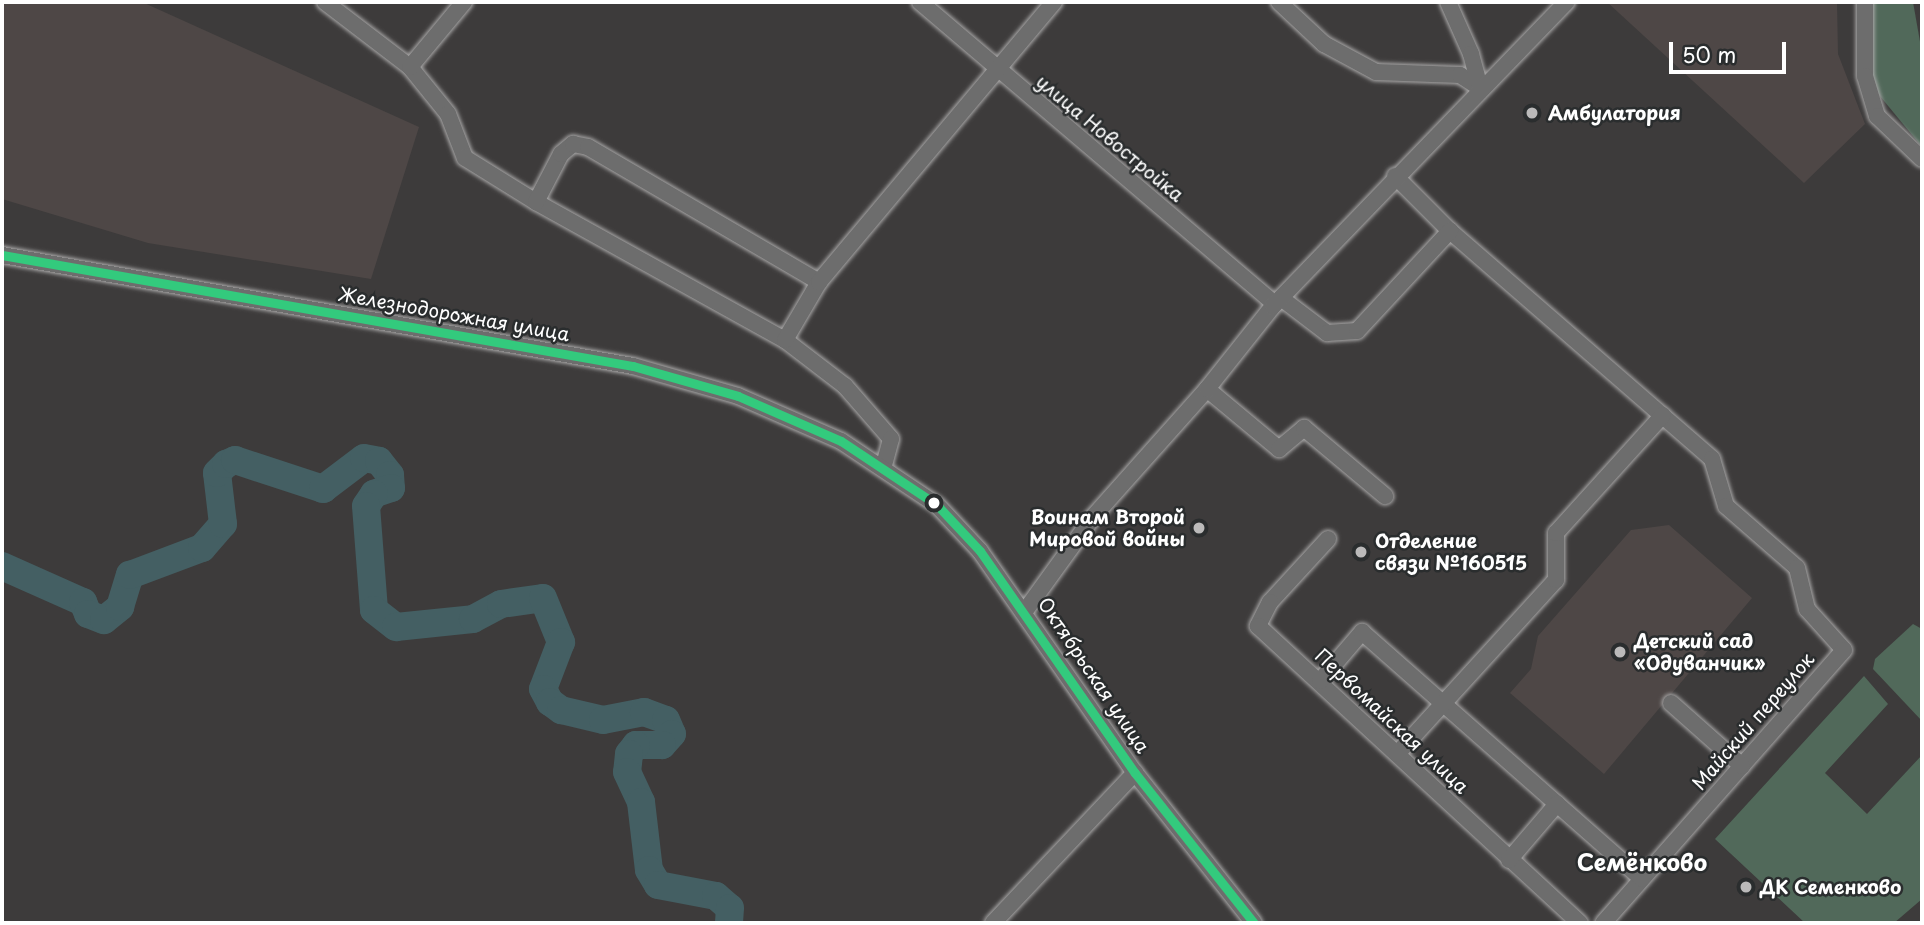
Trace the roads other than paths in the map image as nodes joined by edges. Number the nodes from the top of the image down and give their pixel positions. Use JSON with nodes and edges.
{"nodes":[{"id":1,"x":325,"y":2,"type":"edge"},
{"id":2,"x":464,"y":2,"type":"edge"},
{"id":3,"x":920,"y":2,"type":"edge"},
{"id":4,"x":1054,"y":2,"type":"edge"},
{"id":5,"x":1279,"y":2,"type":"edge"},
{"id":6,"x":1448,"y":2,"type":"edge"},
{"id":7,"x":1567,"y":2,"type":"edge"},
{"id":8,"x":1865,"y":2,"type":"edge"},
{"id":9,"x":410,"y":67,"type":"junction"},
{"id":10,"x":996,"y":70,"type":"junction"},
{"id":11,"x":1480,"y":88,"type":"junction"},
{"id":12,"x":1922,"y":159,"type":"edge"},
{"id":13,"x":1395,"y":176,"type":"junction"},
{"id":14,"x":536,"y":202,"type":"junction"},
{"id":15,"x":1450,"y":231,"type":"junction"},
{"id":16,"x":2,"y":255,"type":"edge"},
{"id":17,"x":819,"y":282,"type":"junction"},
{"id":18,"x":1278,"y":301,"type":"junction"},
{"id":19,"x":785,"y":340,"type":"junction"},
{"id":20,"x":1207,"y":389,"type":"junction"},
{"id":21,"x":1663,"y":415,"type":"junction"},
{"id":22,"x":883,"y":468,"type":"junction"},
{"id":23,"x":1385,"y":496,"type":"dead end"},
{"id":24,"x":1328,"y":539,"type":"dead end"},
{"id":25,"x":1025,"y":611,"type":"junction"},
{"id":26,"x":1320,"y":681,"type":"junction"},
{"id":27,"x":1443,"y":703,"type":"junction"},
{"id":28,"x":1671,"y":703,"type":"dead end"},
{"id":29,"x":1397,"y":754,"type":"junction"},
{"id":30,"x":1742,"y":766,"type":"junction"},
{"id":31,"x":1135,"y":773,"type":"junction"},
{"id":32,"x":1557,"y":804,"type":"junction"},
{"id":33,"x":1509,"y":860,"type":"junction"},
{"id":34,"x":1642,"y":879,"type":"junction"},
{"id":35,"x":993,"y":923,"type":"edge"},
{"id":36,"x":1254,"y":923,"type":"edge"},
{"id":37,"x":1580,"y":923,"type":"edge"},
{"id":38,"x":1603,"y":923,"type":"edge"}],
"edges":[{"from":1,"to":9,"type":"street"},
{"from":2,"to":9,"type":"street"},
{"from":3,"to":10,"type":"street","name":"улица Новостройка"},
{"from":4,"to":10,"type":"street"},
{"from":5,"to":11,"type":"street"},
{"from":6,"to":11,"type":"street"},
{"from":7,"to":11,"type":"street"},
{"from":8,"to":12,"type":"street"},
{"from":9,"to":14,"type":"street"},
{"from":10,"to":17,"type":"street"},
{"from":10,"to":18,"type":"street","name":"улица Новостройка"},
{"from":11,"to":13,"type":"street"},
{"from":13,"to":15,"type":"street","name":"Майский переулок"},
{"from":13,"to":18,"type":"street"},
{"from":14,"to":17,"type":"street"},
{"from":14,"to":19,"type":"street"},
{"from":15,"to":18,"type":"street","name":"улица Новостройка"},
{"from":15,"to":21,"type":"street","name":"Майский переулок"},
{"from":16,"to":22,"type":"street","name":"Железнодорожная улица"},
{"from":17,"to":19,"type":"street"},
{"from":18,"to":20,"type":"street"},
{"from":19,"to":22,"type":"street"},
{"from":20,"to":23,"type":"street"},
{"from":20,"to":25,"type":"street"},
{"from":21,"to":27,"type":"street"},
{"from":21,"to":30,"type":"street","name":"Майский переулок"},
{"from":22,"to":25,"type":"street","name":"Октябрьская улица"},
{"from":24,"to":26,"type":"street","name":"Первомайская улица"},
{"from":25,"to":31,"type":"street","name":"Октябрьская улица"},
{"from":26,"to":27,"type":"street"},
{"from":26,"to":29,"type":"street","name":"Первомайская улица"},
{"from":27,"to":29,"type":"street"},
{"from":27,"to":32,"type":"street"},
{"from":28,"to":30,"type":"street"},
{"from":29,"to":33,"type":"street","name":"Первомайская улица"},
{"from":30,"to":34,"type":"street","name":"Майский переулок"},
{"from":31,"to":35,"type":"street"},
{"from":31,"to":36,"type":"street","name":"Октябрьская улица"},
{"from":32,"to":33,"type":"street"},
{"from":32,"to":34,"type":"street"},
{"from":33,"to":37,"type":"street","name":"Первомайская улица"},
{"from":34,"to":38,"type":"street","name":"Майский переулок"}]}
